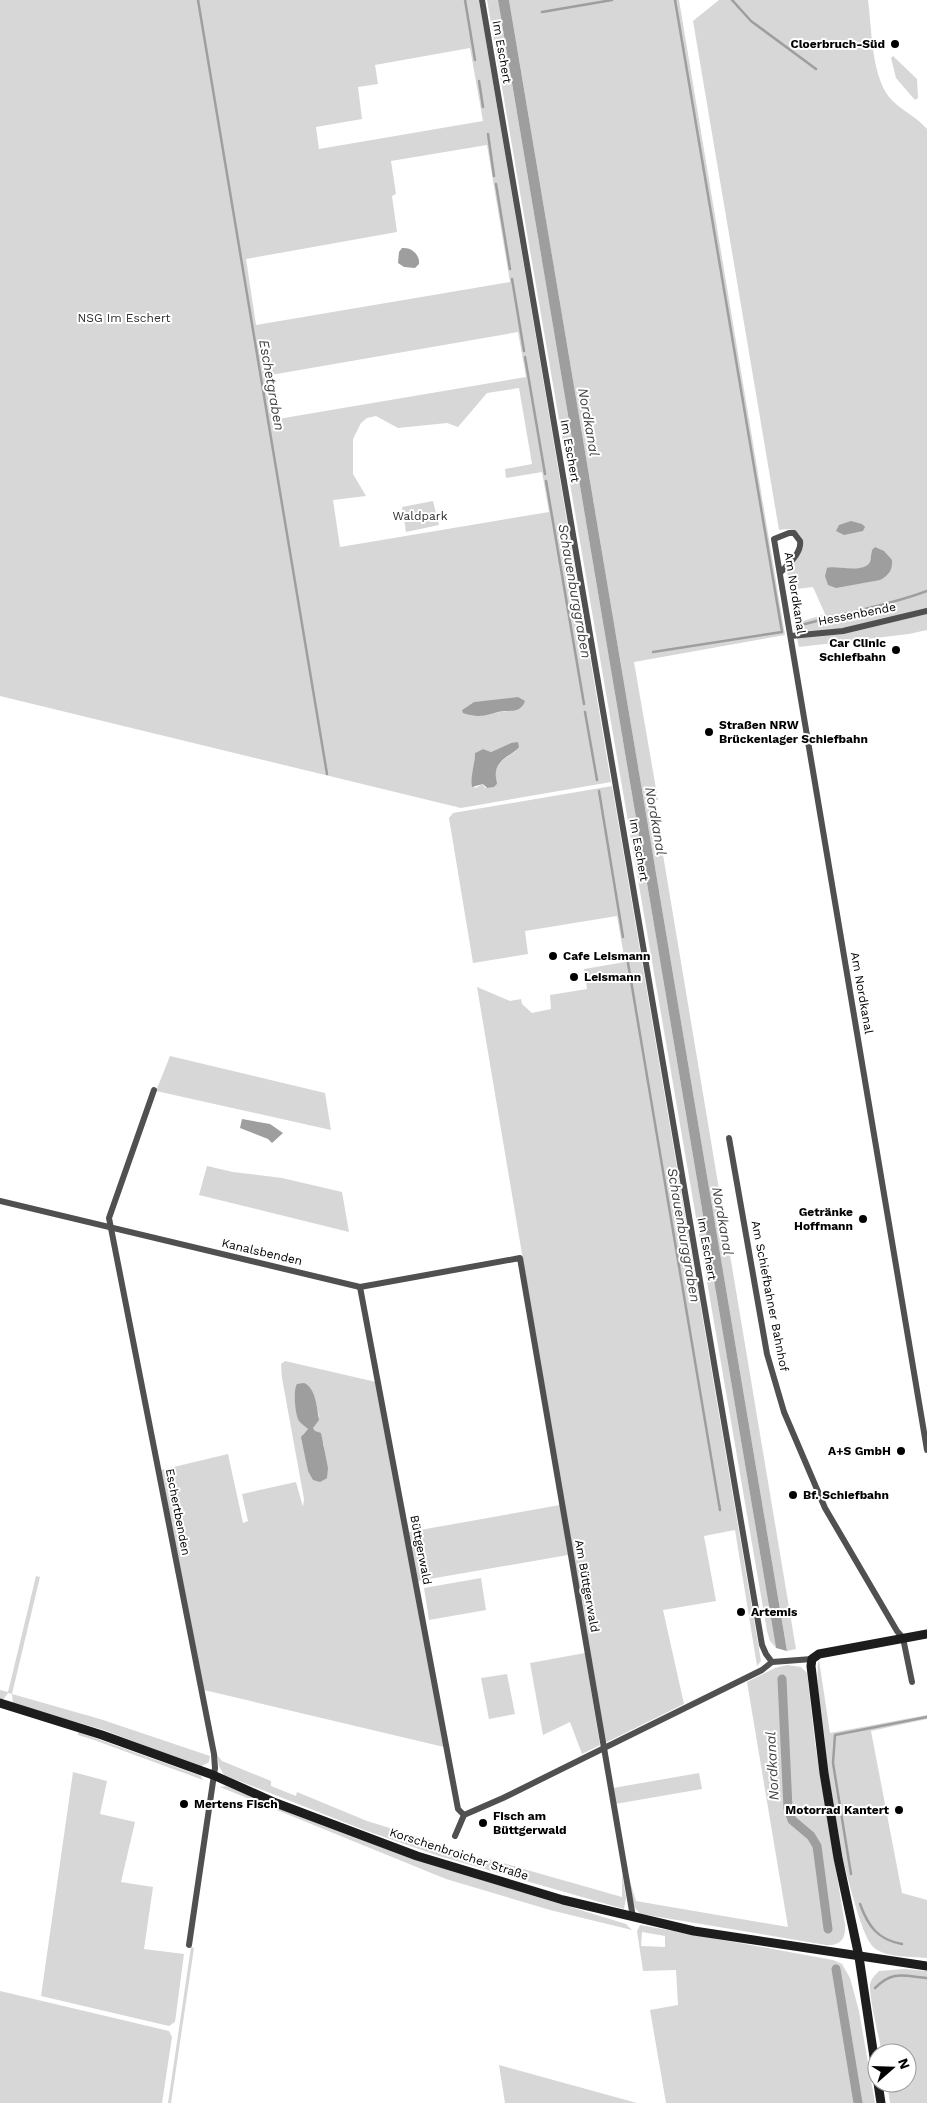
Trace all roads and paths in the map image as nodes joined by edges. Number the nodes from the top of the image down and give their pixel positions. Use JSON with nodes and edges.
{"nodes":[{"id":1,"x":482,"y":0,"type":"edge"},
{"id":2,"x":780,"y":572,"type":"junction"},
{"id":3,"x":927,"y":611,"type":"edge"},
{"id":4,"x":791,"y":636,"type":"junction"},
{"id":5,"x":154,"y":1090,"type":"dead end"},
{"id":6,"x":729,"y":1138,"type":"dead end"},
{"id":7,"x":0,"y":1202,"type":"edge"},
{"id":8,"x":110,"y":1228,"type":"junction"},
{"id":9,"x":520,"y":1258,"type":"joint"},
{"id":10,"x":360,"y":1287,"type":"junction"},
{"id":11,"x":927,"y":1450,"type":"edge"},
{"id":12,"x":927,"y":1634,"type":"edge"},
{"id":13,"x":903,"y":1638,"type":"junction"},
{"id":14,"x":812,"y":1659,"type":"junction"},
{"id":15,"x":772,"y":1662,"type":"junction"},
{"id":16,"x":912,"y":1682,"type":"dead end"},
{"id":17,"x":0,"y":1703,"type":"edge"},
{"id":18,"x":604,"y":1748,"type":"junction"},
{"id":19,"x":213,"y":1775,"type":"junction"},
{"id":20,"x":464,"y":1815,"type":"junction"},
{"id":21,"x":455,"y":1836,"type":"dead end"},
{"id":22,"x":633,"y":1917,"type":"junction"},
{"id":23,"x":189,"y":1945,"type":"dead end"},
{"id":24,"x":859,"y":1957,"type":"junction"},
{"id":25,"x":927,"y":1966,"type":"edge"},
{"id":26,"x":872,"y":2043,"type":"edge"}],
"edges":[{"from":1,"to":15,"type":"street","name":"Im Eschert"},
{"from":2,"to":2,"type":"street","name":"Am Nordkanal"},
{"from":2,"to":4,"type":"street","name":"Am Nordkanal"},
{"from":3,"to":4,"type":"street","name":"Hessenbende"},
{"from":4,"to":11,"type":"street","name":"Am Nordkanal"},
{"from":5,"to":8,"type":"street","name":"Eschertbenden"},
{"from":6,"to":13,"type":"street","name":"Am Schiefbahner Bahnhof"},
{"from":7,"to":8,"type":"street","name":"Kanalsbenden"},
{"from":8,"to":10,"type":"street","name":"Kanalsbenden"},
{"from":8,"to":19,"type":"street","name":"Eschertbenden"},
{"from":9,"to":10,"type":"street","name":"Kanalsbenden"},
{"from":9,"to":18,"type":"street","name":"Am Büttgerwald"},
{"from":10,"to":20,"type":"street","name":"Büttgerwald"},
{"from":12,"to":13,"type":"main road"},
{"from":13,"to":14,"type":"main road"},
{"from":13,"to":16,"type":"street"},
{"from":14,"to":15,"type":"street"},
{"from":14,"to":24,"type":"main road"},
{"from":15,"to":18,"type":"street"},
{"from":17,"to":19,"type":"main road","name":"Korschenbroicher Straße"},
{"from":18,"to":20,"type":"street"},
{"from":18,"to":22,"type":"street","name":"Am Büttgerwald"},
{"from":19,"to":22,"type":"main road","name":"Korschenbroicher Straße"},
{"from":19,"to":23,"type":"street","name":"Eschertbenden"},
{"from":20,"to":21,"type":"street"},
{"from":22,"to":24,"type":"main road","name":"Korschenbroicher Straße"},
{"from":24,"to":25,"type":"main road","name":"Korschenbroicher Straße"},
{"from":24,"to":26,"type":"main road"}]}
